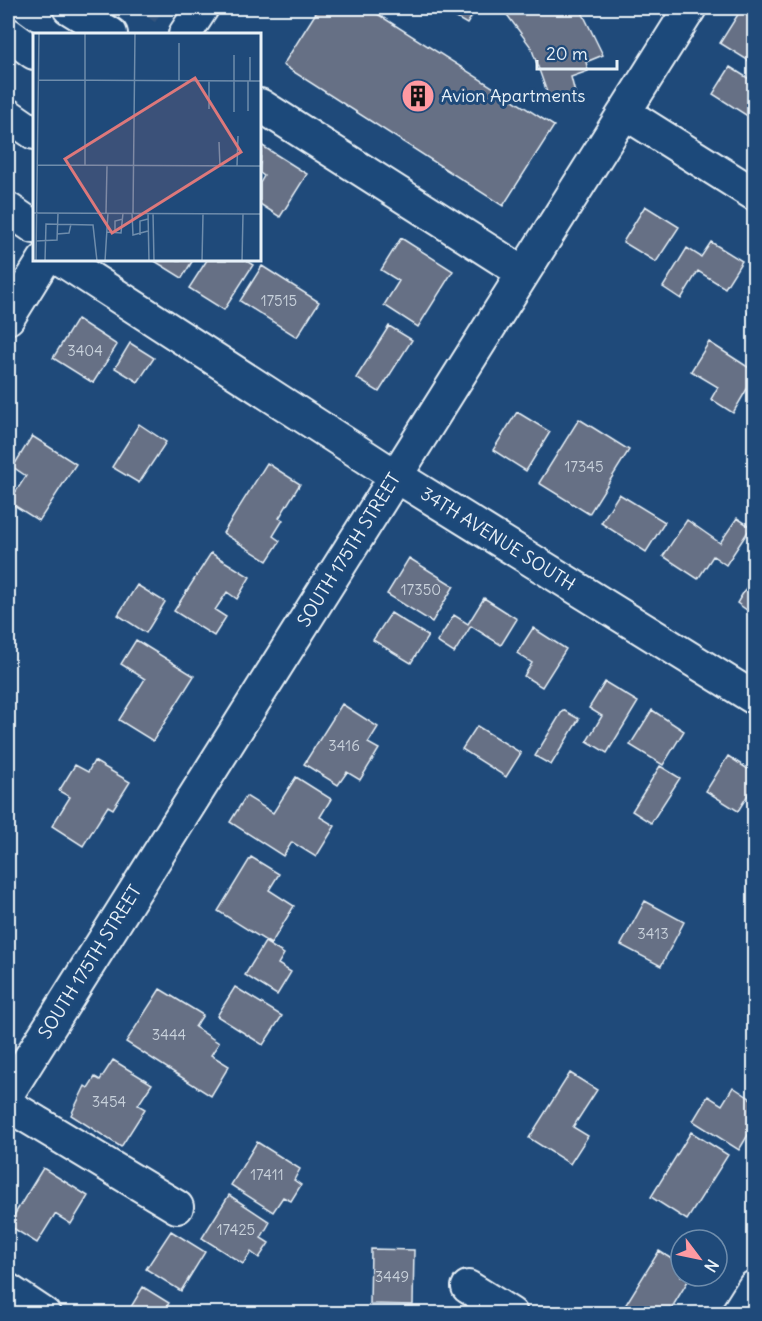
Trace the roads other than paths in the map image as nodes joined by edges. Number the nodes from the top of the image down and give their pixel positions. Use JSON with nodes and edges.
{"nodes":[{"id":1,"x":69,"y":8,"type":"edge"},
{"id":2,"x":202,"y":8,"type":"edge"},
{"id":3,"x":690,"y":8,"type":"edge"},
{"id":4,"x":109,"y":33,"type":"edge"},
{"id":5,"x":186,"y":33,"type":"edge"},
{"id":6,"x":8,"y":34,"type":"edge"},
{"id":7,"x":33,"y":52,"type":"edge"},
{"id":8,"x":261,"y":106,"type":"edge"},
{"id":9,"x":625,"y":113,"type":"junction"},
{"id":10,"x":8,"y":115,"type":"edge"},
{"id":11,"x":33,"y":132,"type":"edge"},
{"id":12,"x":754,"y":194,"type":"edge"},
{"id":13,"x":8,"y":209,"type":"edge"},
{"id":14,"x":33,"y":226,"type":"edge"},
{"id":15,"x":43,"y":261,"type":"edge"},
{"id":16,"x":64,"y":261,"type":"edge"},
{"id":17,"x":522,"y":272,"type":"junction"},
{"id":18,"x":8,"y":318,"type":"edge"},
{"id":19,"x":396,"y":475,"type":"junction"},
{"id":20,"x":754,"y":698,"type":"edge"},
{"id":21,"x":8,"y":1093,"type":"edge"},
{"id":22,"x":8,"y":1105,"type":"edge"},
{"id":23,"x":177,"y":1207,"type":"dead end"},
{"id":24,"x":468,"y":1287,"type":"dead end"},
{"id":25,"x":754,"y":1287,"type":"edge"},
{"id":26,"x":8,"y":1290,"type":"edge"},
{"id":27,"x":44,"y":1314,"type":"edge"},
{"id":28,"x":511,"y":1314,"type":"edge"},
{"id":29,"x":737,"y":1314,"type":"edge"}],
"edges":[{"from":1,"to":4,"type":"street"},
{"from":2,"to":5,"type":"street"},
{"from":3,"to":9,"type":"street","name":"SOUTH 175TH STREET"},
{"from":6,"to":7,"type":"street"},
{"from":8,"to":17,"type":"street"},
{"from":9,"to":12,"type":"street"},
{"from":9,"to":17,"type":"street","name":"SOUTH 175TH STREET"},
{"from":10,"to":11,"type":"street"},
{"from":13,"to":14,"type":"street"},
{"from":15,"to":18,"type":"street"},
{"from":16,"to":19,"type":"street","name":"34TH AVENUE SOUTH"},
{"from":17,"to":19,"type":"street","name":"SOUTH 175TH STREET"},
{"from":19,"to":20,"type":"street","name":"34TH AVENUE SOUTH"},
{"from":19,"to":21,"type":"street","name":"SOUTH 175TH STREET"},
{"from":22,"to":23,"type":"street"},
{"from":24,"to":28,"type":"street"},
{"from":25,"to":29,"type":"street"},
{"from":26,"to":27,"type":"street"}]}
